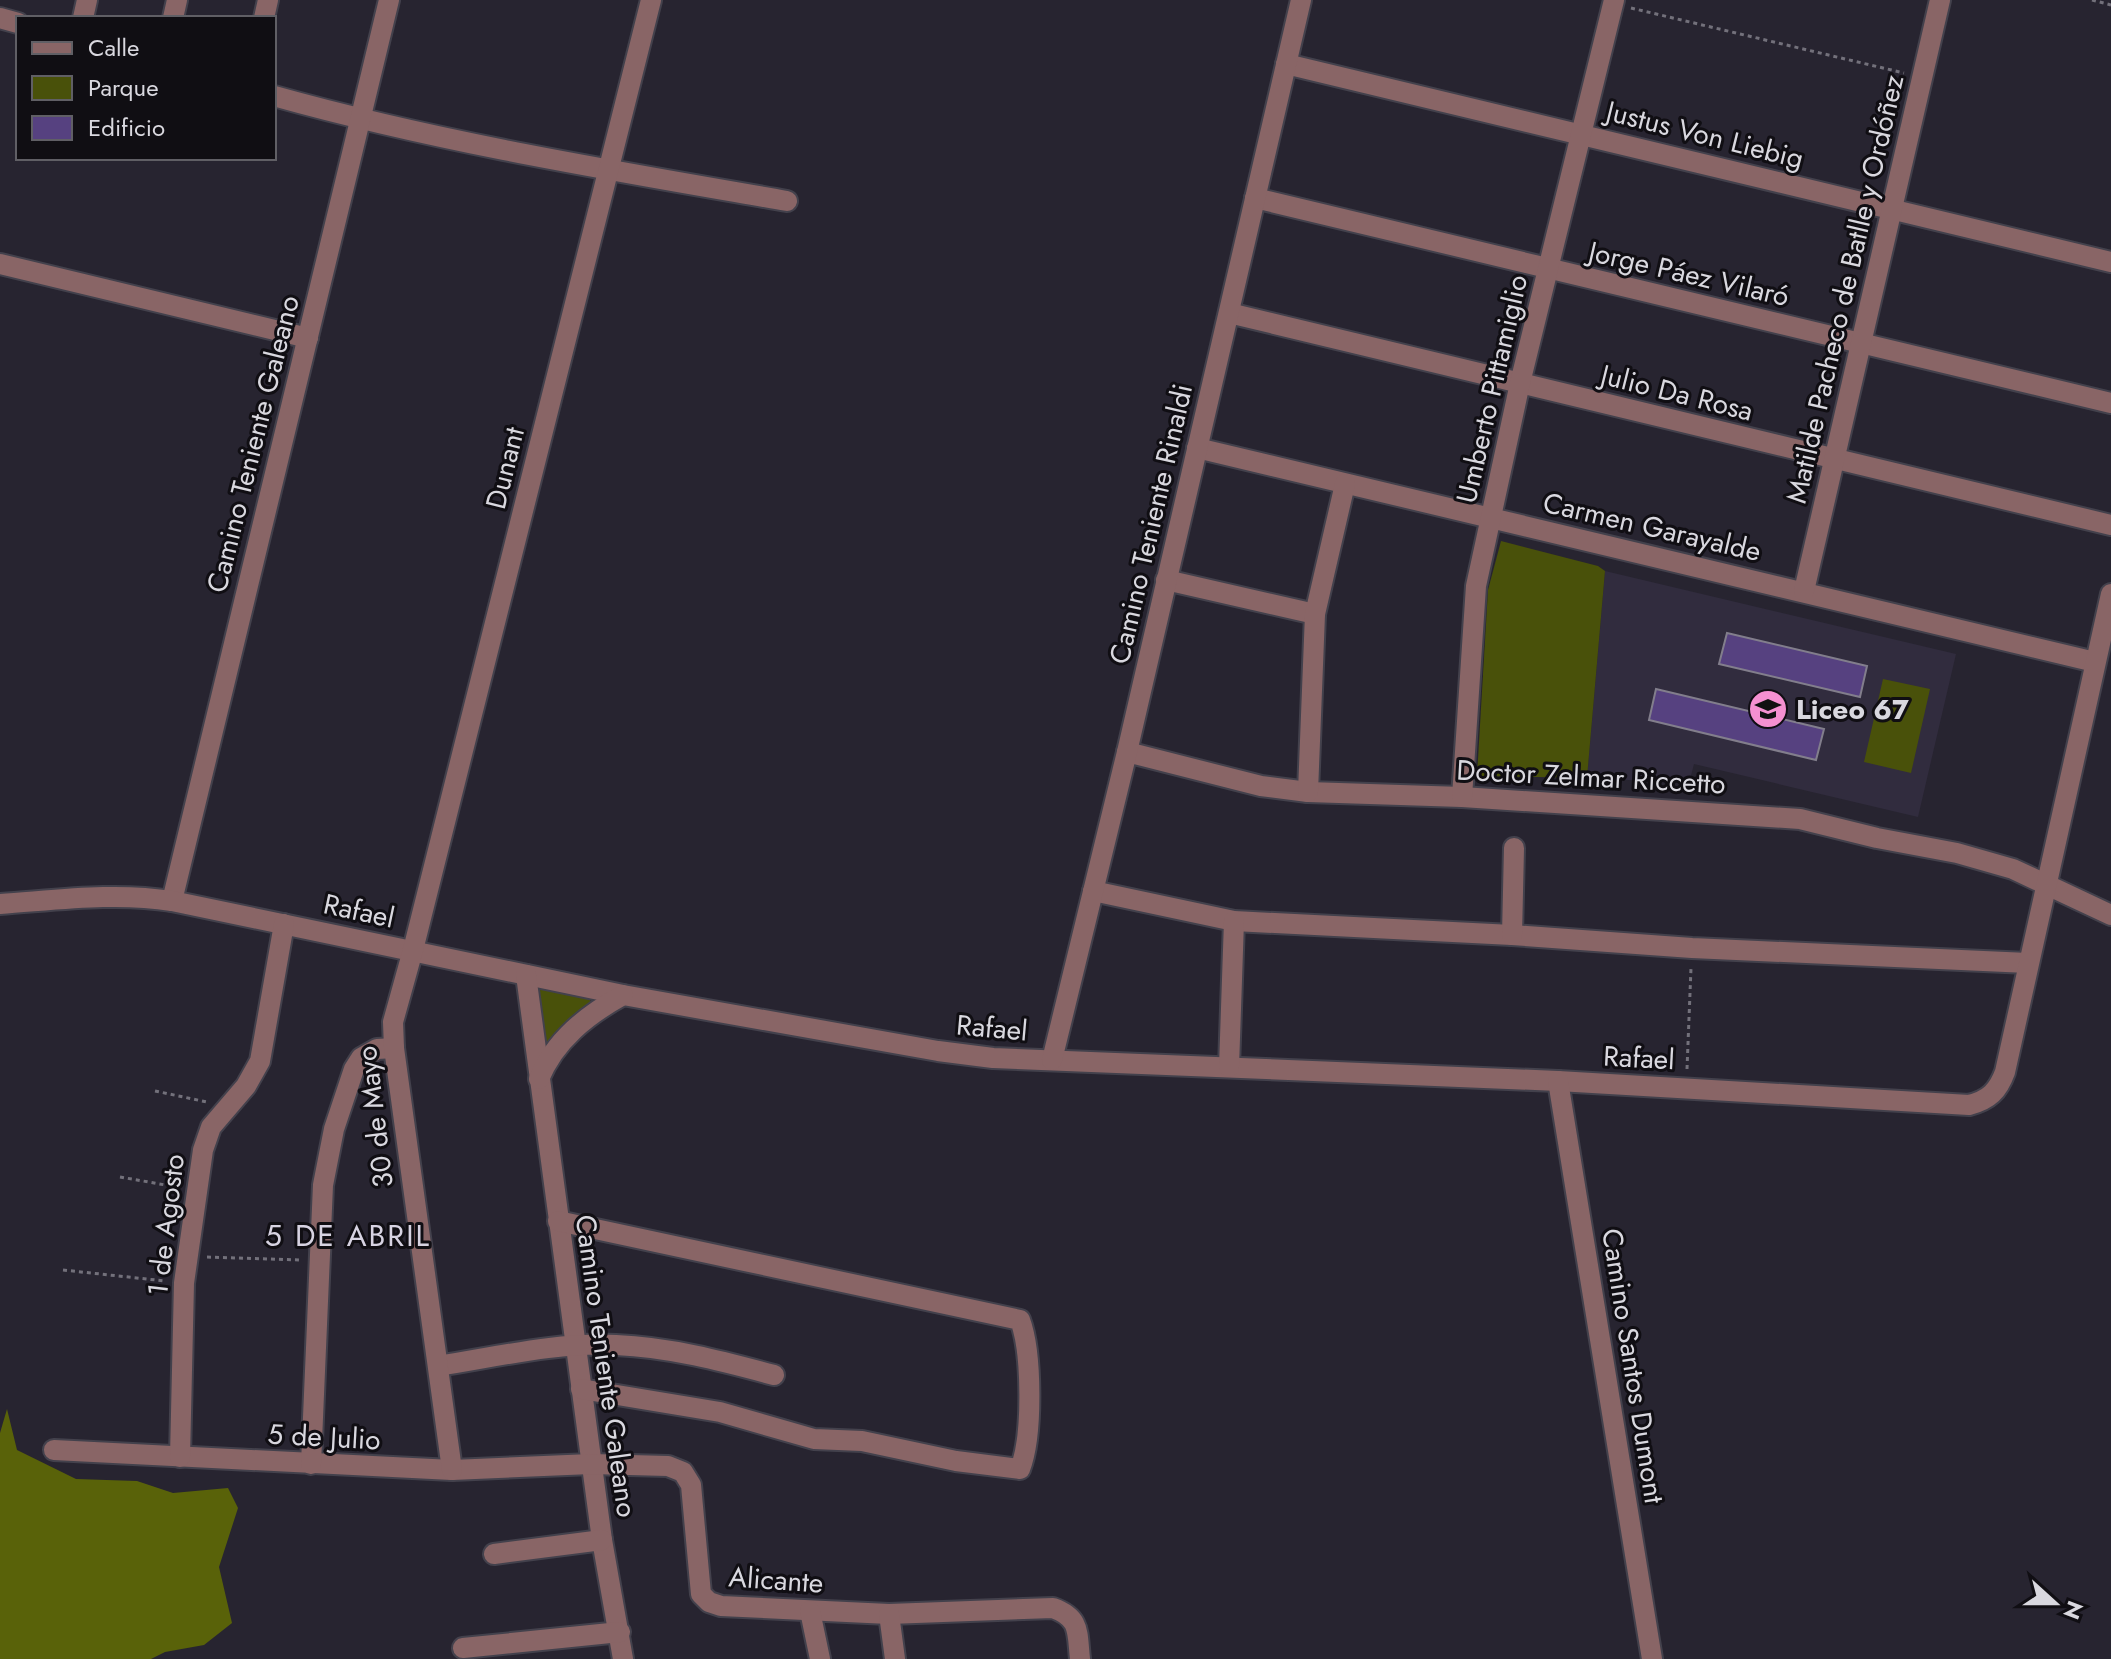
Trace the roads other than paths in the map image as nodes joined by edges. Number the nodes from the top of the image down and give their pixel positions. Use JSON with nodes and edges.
{"nodes":[{"id":1,"x":389,"y":0,"type":"edge"},
{"id":2,"x":651,"y":0,"type":"edge"},
{"id":3,"x":1301,"y":0,"type":"edge"},
{"id":4,"x":1940,"y":0,"type":"edge"},
{"id":5,"x":1613,"y":2,"type":"edge"},
{"id":6,"x":1286,"y":64,"type":"junction"},
{"id":7,"x":276,"y":97,"type":"edge"},
{"id":8,"x":360,"y":120,"type":"junction"},
{"id":9,"x":1581,"y":134,"type":"junction"},
{"id":10,"x":609,"y":170,"type":"junction"},
{"id":11,"x":1255,"y":198,"type":"junction"},
{"id":12,"x":787,"y":201,"type":"dead end"},
{"id":13,"x":1892,"y":208,"type":"junction"},
{"id":14,"x":2111,"y":262,"type":"edge"},
{"id":15,"x":0,"y":264,"type":"edge"},
{"id":16,"x":1548,"y":269,"type":"junction"},
{"id":17,"x":1229,"y":313,"type":"junction"},
{"id":18,"x":308,"y":338,"type":"junction"},
{"id":19,"x":1862,"y":342,"type":"junction"},
{"id":20,"x":1520,"y":383,"type":"junction"},
{"id":21,"x":2111,"y":403,"type":"edge"},
{"id":22,"x":1197,"y":448,"type":"junction"},
{"id":23,"x":1835,"y":460,"type":"junction"},
{"id":24,"x":1345,"y":484,"type":"junction"},
{"id":25,"x":1490,"y":518,"type":"junction"},
{"id":26,"x":2111,"y":525,"type":"edge"},
{"id":27,"x":1166,"y":580,"type":"junction"},
{"id":28,"x":1804,"y":591,"type":"junction"},
{"id":29,"x":2111,"y":594,"type":"edge"},
{"id":30,"x":1315,"y":614,"type":"junction"},
{"id":31,"x":2095,"y":662,"type":"junction"},
{"id":32,"x":1127,"y":752,"type":"junction"},
{"id":33,"x":1308,"y":792,"type":"junction"},
{"id":34,"x":1462,"y":797,"type":"junction"},
{"id":35,"x":1514,"y":848,"type":"dead end"},
{"id":36,"x":2046,"y":885,"type":"junction"},
{"id":37,"x":1093,"y":891,"type":"junction"},
{"id":38,"x":172,"y":901,"type":"junction"},
{"id":39,"x":0,"y":904,"type":"edge"},
{"id":40,"x":2111,"y":915,"type":"edge"},
{"id":41,"x":1234,"y":921,"type":"junction"},
{"id":42,"x":284,"y":924,"type":"junction"},
{"id":43,"x":1512,"y":935,"type":"junction"},
{"id":44,"x":413,"y":950,"type":"junction"},
{"id":45,"x":2028,"y":963,"type":"junction"},
{"id":46,"x":526,"y":975,"type":"junction"},
{"id":47,"x":623,"y":995,"type":"junction"},
{"id":48,"x":394,"y":1048,"type":"junction"},
{"id":49,"x":1052,"y":1060,"type":"junction"},
{"id":50,"x":1229,"y":1067,"type":"junction"},
{"id":51,"x":539,"y":1079,"type":"junction"},
{"id":52,"x":1558,"y":1081,"type":"junction"},
{"id":53,"x":558,"y":1221,"type":"junction"},
{"id":54,"x":575,"y":1346,"type":"junction"},
{"id":55,"x":438,"y":1366,"type":"junction"},
{"id":56,"x":774,"y":1375,"type":"dead end"},
{"id":57,"x":581,"y":1389,"type":"junction"},
{"id":58,"x":54,"y":1450,"type":"dead end"},
{"id":59,"x":180,"y":1457,"type":"junction"},
{"id":60,"x":311,"y":1464,"type":"junction"},
{"id":61,"x":591,"y":1464,"type":"junction"},
{"id":62,"x":452,"y":1470,"type":"junction"},
{"id":63,"x":602,"y":1540,"type":"junction"},
{"id":64,"x":494,"y":1554,"type":"dead end"},
{"id":65,"x":810,"y":1611,"type":"junction"},
{"id":66,"x":889,"y":1614,"type":"junction"},
{"id":67,"x":620,"y":1632,"type":"junction"},
{"id":68,"x":463,"y":1648,"type":"dead end"},
{"id":69,"x":623,"y":1659,"type":"edge"},
{"id":70,"x":820,"y":1659,"type":"edge"},
{"id":71,"x":895,"y":1659,"type":"edge"},
{"id":72,"x":1080,"y":1659,"type":"edge"},
{"id":73,"x":1652,"y":1659,"type":"edge"}],
"edges":[{"from":1,"to":8,"type":"street","name":"Camino Teniente Galeano"},
{"from":2,"to":10,"type":"street","name":"Dunant"},
{"from":3,"to":6,"type":"street","name":"Camino Teniente Rinaldi"},
{"from":4,"to":13,"type":"street","name":"Matilde Pacheco de Batlle y Ordóñez"},
{"from":5,"to":9,"type":"street","name":"Umberto Pittamiglio"},
{"from":6,"to":9,"type":"street","name":"Justus Von Liebig"},
{"from":6,"to":11,"type":"street","name":"Camino Teniente Rinaldi"},
{"from":7,"to":8,"type":"street"},
{"from":8,"to":10,"type":"street"},
{"from":8,"to":18,"type":"street","name":"Camino Teniente Galeano"},
{"from":9,"to":13,"type":"street","name":"Justus Von Liebig"},
{"from":9,"to":16,"type":"street","name":"Umberto Pittamiglio"},
{"from":10,"to":12,"type":"street"},
{"from":10,"to":44,"type":"street","name":"Dunant"},
{"from":11,"to":16,"type":"street","name":"Jorge Páez Vilaró"},
{"from":11,"to":17,"type":"street","name":"Camino Teniente Rinaldi"},
{"from":13,"to":14,"type":"street","name":"Justus Von Liebig"},
{"from":13,"to":19,"type":"street","name":"Matilde Pacheco de Batlle y Ordóñez"},
{"from":15,"to":18,"type":"street"},
{"from":16,"to":19,"type":"street","name":"Jorge Páez Vilaró"},
{"from":16,"to":20,"type":"street","name":"Umberto Pittamiglio"},
{"from":17,"to":20,"type":"street","name":"Julio Da Rosa"},
{"from":17,"to":22,"type":"street","name":"Camino Teniente Rinaldi"},
{"from":18,"to":38,"type":"street","name":"Camino Teniente Galeano"},
{"from":19,"to":21,"type":"street","name":"Jorge Páez Vilaró"},
{"from":19,"to":23,"type":"street","name":"Matilde Pacheco de Batlle y Ordóñez"},
{"from":20,"to":23,"type":"street","name":"Julio Da Rosa"},
{"from":20,"to":25,"type":"street","name":"Umberto Pittamiglio"},
{"from":22,"to":24,"type":"street","name":"Carmen Garayalde"},
{"from":22,"to":27,"type":"street","name":"Camino Teniente Rinaldi"},
{"from":23,"to":26,"type":"street","name":"Julio Da Rosa"},
{"from":23,"to":28,"type":"street","name":"Matilde Pacheco de Batlle y Ordóñez"},
{"from":24,"to":25,"type":"street","name":"Carmen Garayalde"},
{"from":24,"to":30,"type":"street"},
{"from":25,"to":28,"type":"street","name":"Carmen Garayalde"},
{"from":25,"to":34,"type":"street","name":"Umberto Pittamiglio"},
{"from":27,"to":30,"type":"street"},
{"from":27,"to":32,"type":"street","name":"Camino Teniente Rinaldi"},
{"from":28,"to":31,"type":"street","name":"Carmen Garayalde"},
{"from":29,"to":31,"type":"street"},
{"from":30,"to":33,"type":"street"},
{"from":31,"to":36,"type":"street"},
{"from":32,"to":33,"type":"street","name":"Doctor Zelmar Riccetto"},
{"from":32,"to":37,"type":"street","name":"Camino Teniente Rinaldi"},
{"from":33,"to":34,"type":"street","name":"Doctor Zelmar Riccetto"},
{"from":34,"to":36,"type":"street","name":"Doctor Zelmar Riccetto"},
{"from":35,"to":43,"type":"street"},
{"from":36,"to":40,"type":"street"},
{"from":36,"to":45,"type":"street"},
{"from":37,"to":41,"type":"street"},
{"from":37,"to":49,"type":"street","name":"Camino Teniente Rinaldi"},
{"from":38,"to":39,"type":"street","name":"Rafael"},
{"from":38,"to":42,"type":"street","name":"Rafael"},
{"from":41,"to":43,"type":"street"},
{"from":41,"to":50,"type":"street"},
{"from":42,"to":44,"type":"street","name":"Rafael"},
{"from":42,"to":59,"type":"street","name":"1 de Agosto"},
{"from":43,"to":45,"type":"street"},
{"from":44,"to":46,"type":"street","name":"Rafael"},
{"from":44,"to":48,"type":"street","name":"30 de Mayo"},
{"from":45,"to":52,"type":"street","name":"Rafael"},
{"from":46,"to":47,"type":"street","name":"Rafael"},
{"from":46,"to":51,"type":"street","name":"Camino Teniente Galeano"},
{"from":47,"to":49,"type":"street","name":"Rafael"},
{"from":47,"to":51,"type":"street"},
{"from":48,"to":55,"type":"street","name":"30 de Mayo"},
{"from":48,"to":60,"type":"street"},
{"from":49,"to":50,"type":"street","name":"Rafael"},
{"from":50,"to":52,"type":"street","name":"Rafael"},
{"from":51,"to":53,"type":"street","name":"Camino Teniente Galeano"},
{"from":52,"to":73,"type":"street","name":"Camino Santos Dumont"},
{"from":53,"to":54,"type":"street","name":"Camino Teniente Galeano"},
{"from":53,"to":57,"type":"street"},
{"from":54,"to":55,"type":"street"},
{"from":54,"to":56,"type":"street"},
{"from":54,"to":57,"type":"street","name":"Camino Teniente Galeano"},
{"from":55,"to":62,"type":"street","name":"30 de Mayo"},
{"from":57,"to":61,"type":"street","name":"Camino Teniente Galeano"},
{"from":58,"to":59,"type":"street","name":"5 de Julio"},
{"from":59,"to":60,"type":"street","name":"5 de Julio"},
{"from":60,"to":62,"type":"street","name":"5 de Julio"},
{"from":61,"to":62,"type":"street","name":"5 de Julio"},
{"from":61,"to":63,"type":"street","name":"Camino Teniente Galeano"},
{"from":61,"to":65,"type":"street","name":"Alicante"},
{"from":63,"to":64,"type":"street"},
{"from":63,"to":67,"type":"street","name":"Camino Teniente Galeano"},
{"from":65,"to":66,"type":"street","name":"Alicante"},
{"from":65,"to":70,"type":"street"},
{"from":66,"to":71,"type":"street"},
{"from":66,"to":72,"type":"street","name":"Alicante"},
{"from":67,"to":68,"type":"street"},
{"from":67,"to":69,"type":"street","name":"Camino Teniente Galeano"}]}
